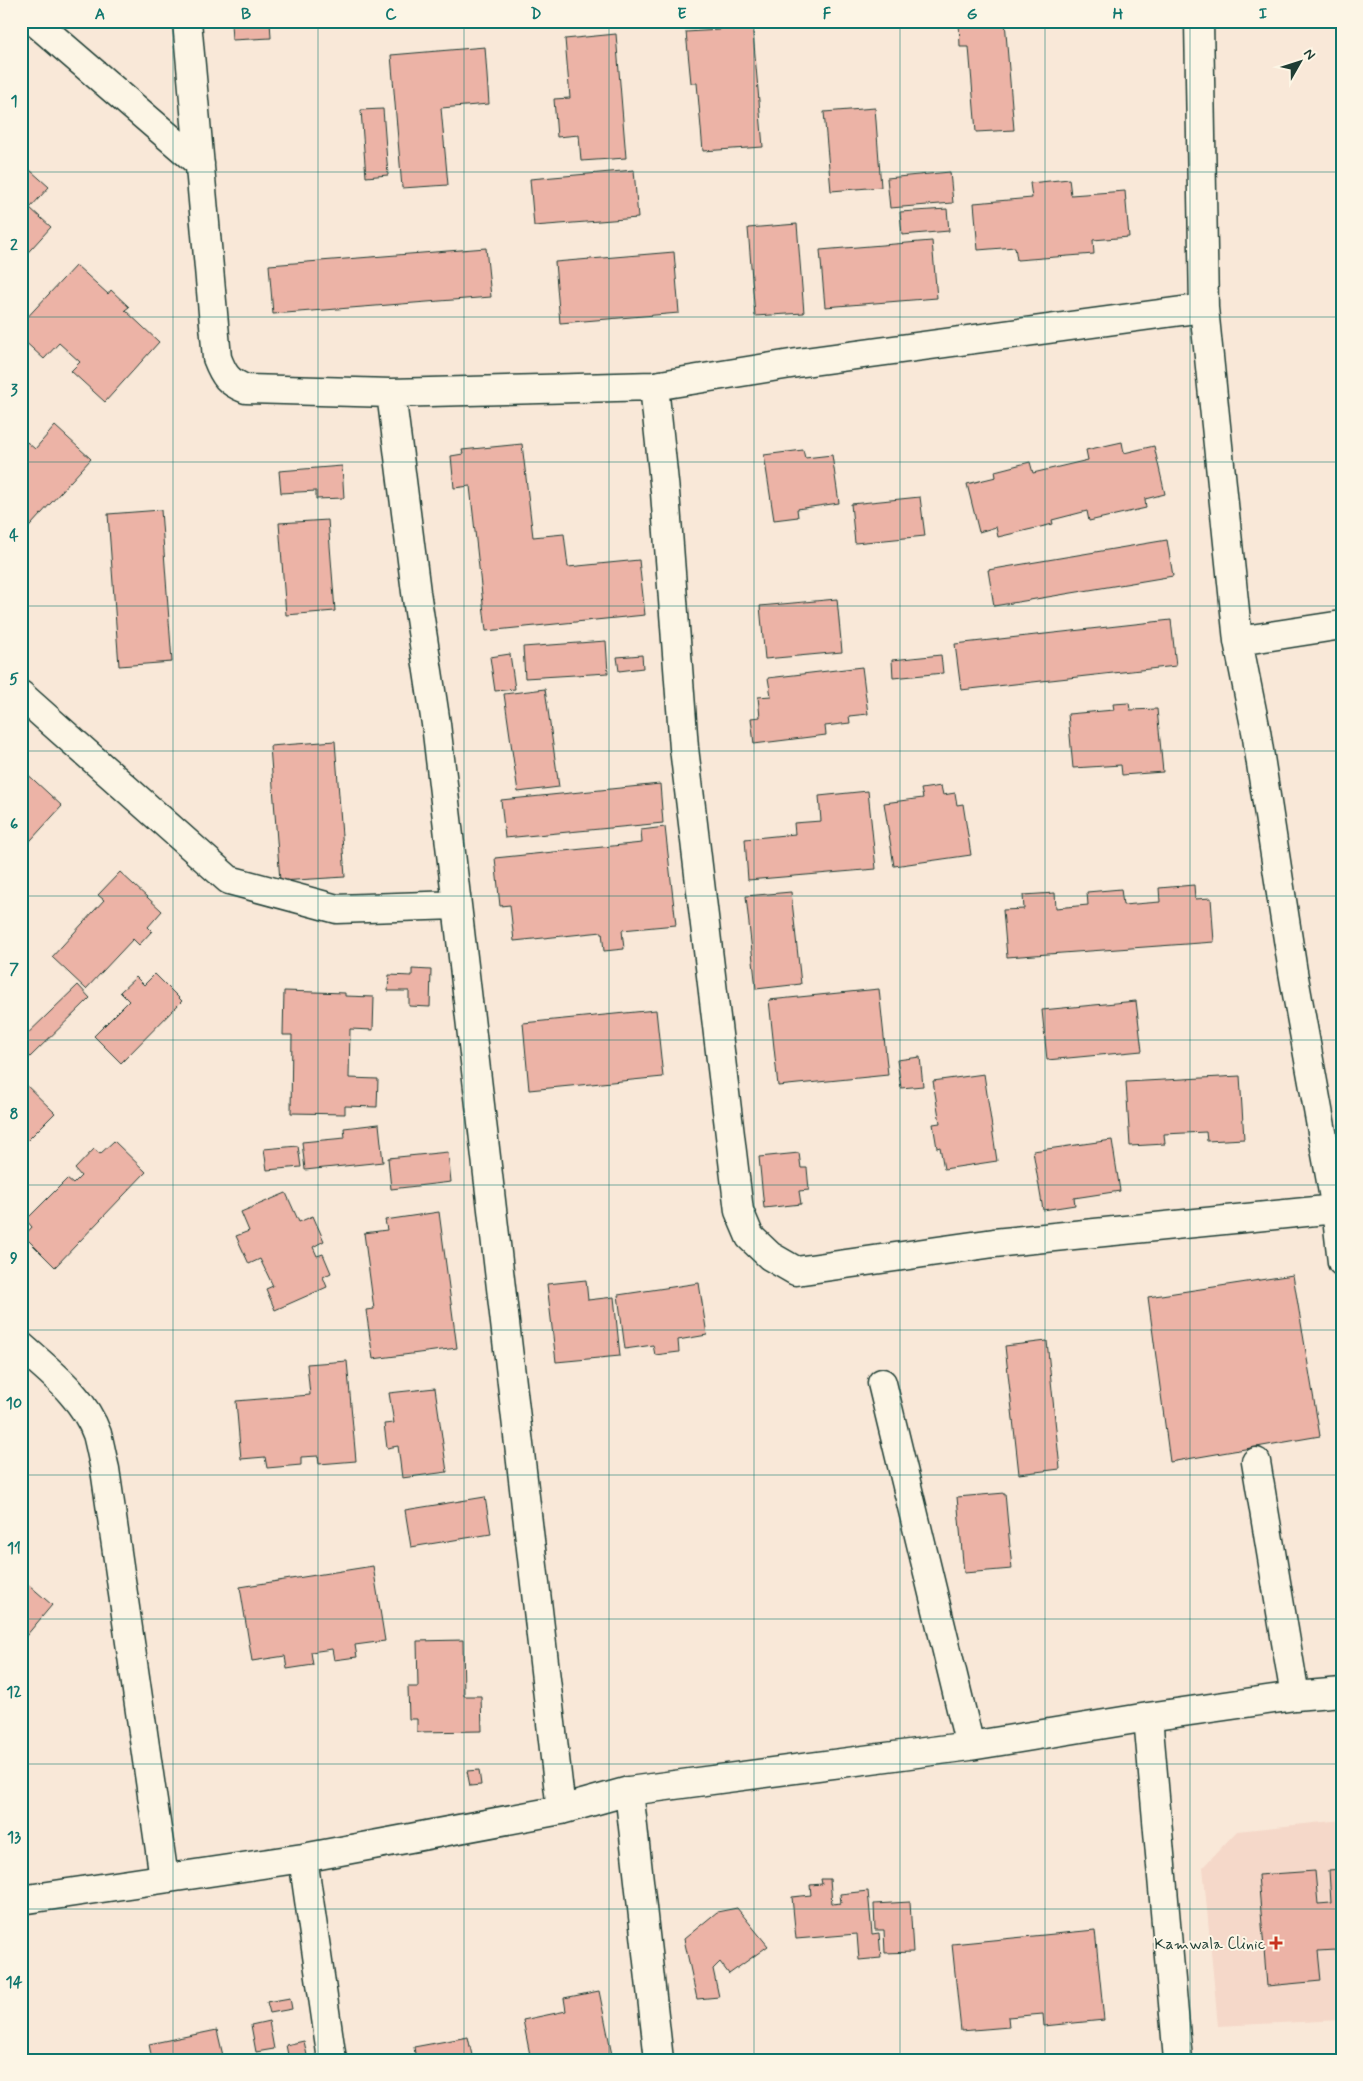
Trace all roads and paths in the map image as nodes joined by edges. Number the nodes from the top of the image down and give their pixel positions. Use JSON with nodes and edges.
{"nodes":[{"id":1,"x":34,"y":21,"type":"edge"},
{"id":2,"x":187,"y":21,"type":"edge"},
{"id":3,"x":1199,"y":21,"type":"edge"},
{"id":4,"x":200,"y":164,"type":"junction"},
{"id":5,"x":1204,"y":308,"type":"junction"},
{"id":6,"x":654,"y":386,"type":"junction"},
{"id":7,"x":391,"y":393,"type":"junction"},
{"id":8,"x":1342,"y":626,"type":"edge"},
{"id":9,"x":1238,"y":640,"type":"junction"},
{"id":10,"x":21,"y":696,"type":"edge"},
{"id":11,"x":457,"y":905,"type":"junction"},
{"id":12,"x":1336,"y":1209,"type":"junction"},
{"id":13,"x":1342,"y":1262,"type":"edge"},
{"id":14,"x":21,"y":1346,"type":"edge"},
{"id":15,"x":882,"y":1383,"type":"dead end"},
{"id":16,"x":1256,"y":1462,"type":"dead end"},
{"id":17,"x":1342,"y":1692,"type":"edge"},
{"id":18,"x":1295,"y":1696,"type":"junction"},
{"id":19,"x":1148,"y":1717,"type":"junction"},
{"id":20,"x":970,"y":1746,"type":"junction"},
{"id":21,"x":629,"y":1791,"type":"junction"},
{"id":22,"x":561,"y":1810,"type":"junction"},
{"id":23,"x":303,"y":1858,"type":"junction"},
{"id":24,"x":164,"y":1878,"type":"junction"},
{"id":25,"x":21,"y":1900,"type":"edge"},
{"id":26,"x":332,"y":2060,"type":"edge"},
{"id":27,"x":659,"y":2060,"type":"edge"},
{"id":28,"x":1178,"y":2060,"type":"edge"}],
"edges":[{"from":1,"to":4,"type":"street"},
{"from":2,"to":4,"type":"street"},
{"from":3,"to":5,"type":"street"},
{"from":4,"to":7,"type":"street"},
{"from":5,"to":6,"type":"street"},
{"from":5,"to":9,"type":"street"},
{"from":6,"to":7,"type":"street"},
{"from":6,"to":12,"type":"street"},
{"from":7,"to":11,"type":"street"},
{"from":8,"to":9,"type":"street"},
{"from":9,"to":12,"type":"street"},
{"from":10,"to":11,"type":"street"},
{"from":11,"to":22,"type":"street"},
{"from":12,"to":13,"type":"street"},
{"from":14,"to":24,"type":"street"},
{"from":15,"to":20,"type":"street"},
{"from":16,"to":18,"type":"street"},
{"from":17,"to":18,"type":"street"},
{"from":18,"to":19,"type":"street"},
{"from":19,"to":20,"type":"street"},
{"from":19,"to":28,"type":"street"},
{"from":20,"to":21,"type":"street"},
{"from":21,"to":22,"type":"street"},
{"from":21,"to":27,"type":"street"},
{"from":22,"to":23,"type":"street"},
{"from":23,"to":24,"type":"street"},
{"from":23,"to":26,"type":"street"},
{"from":24,"to":25,"type":"street"}]}
